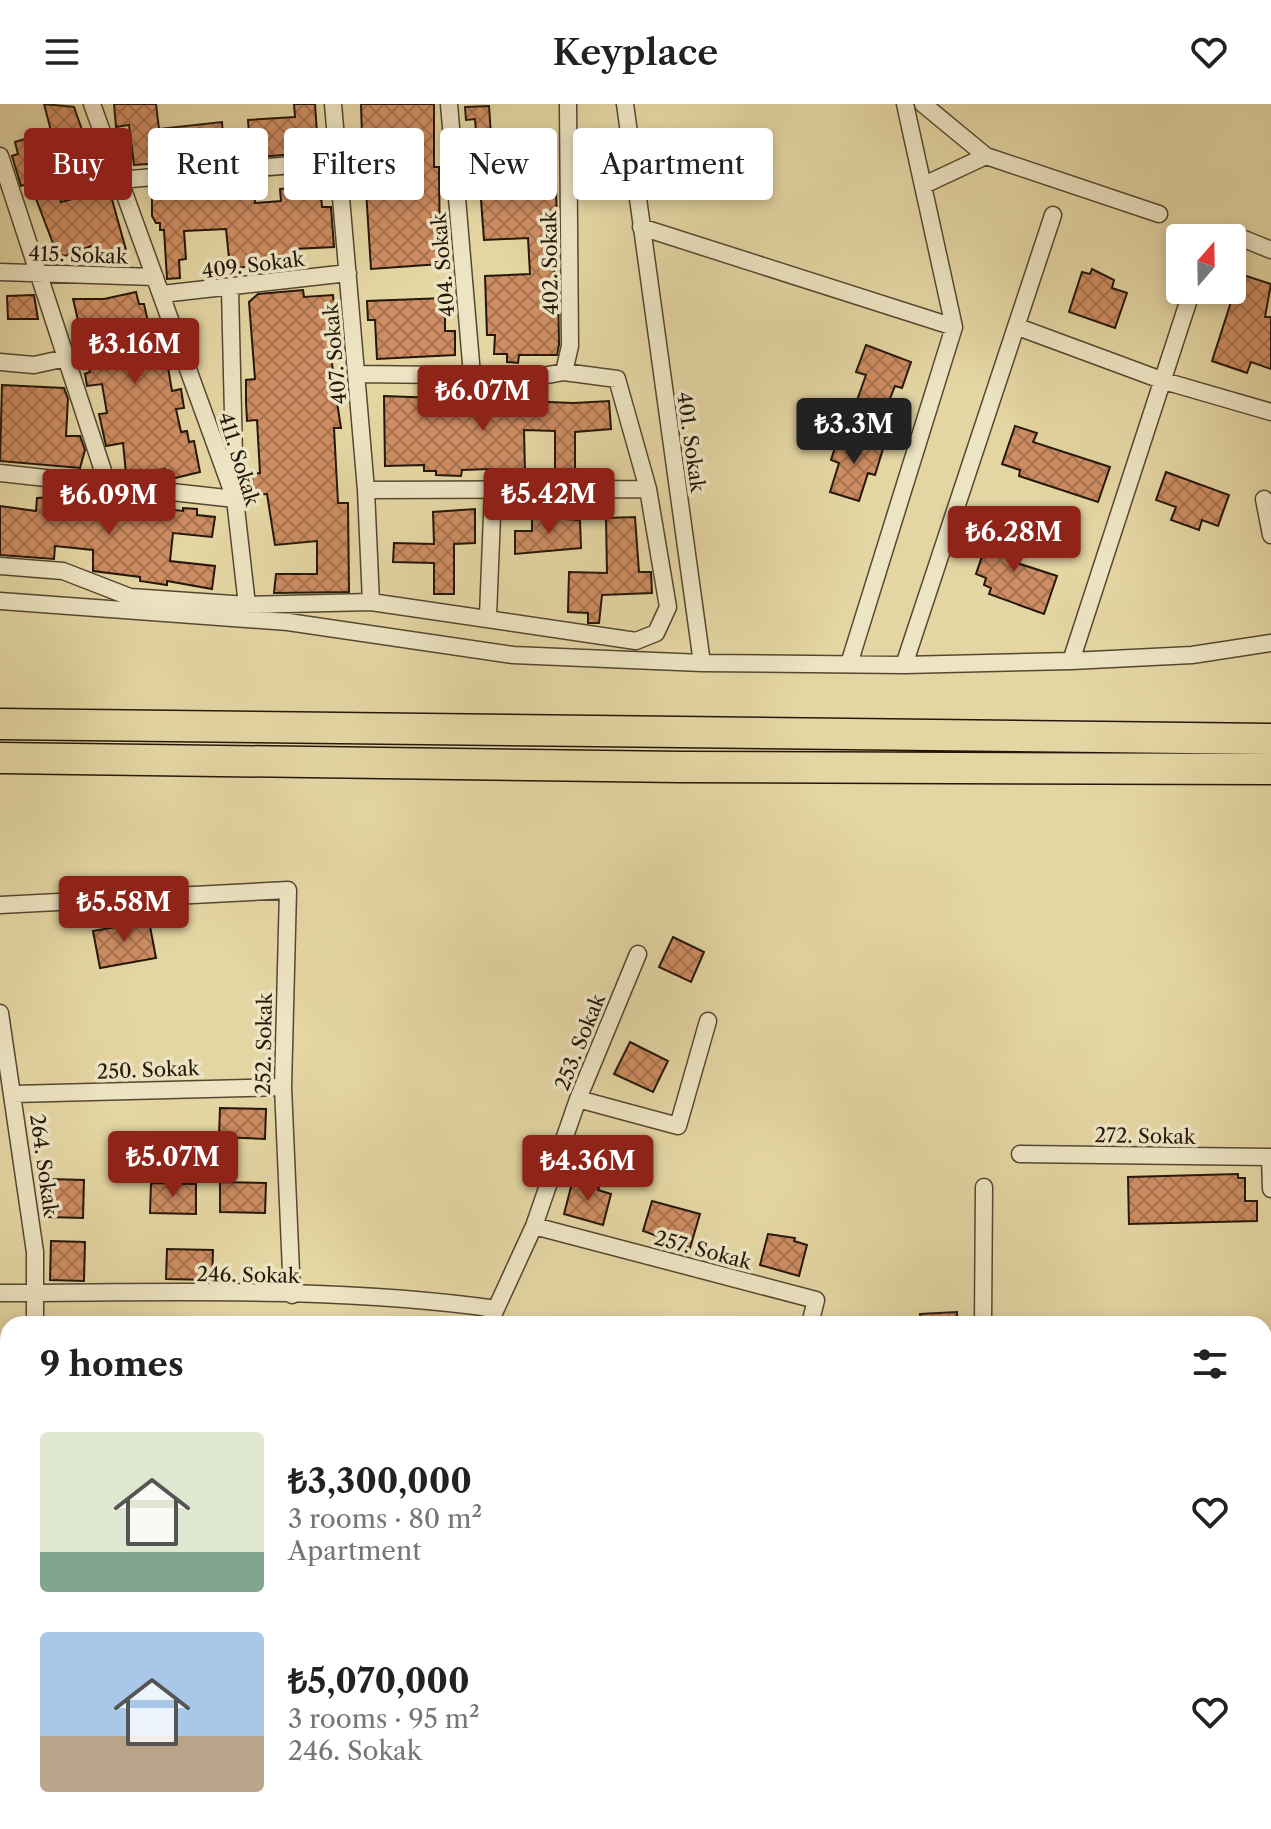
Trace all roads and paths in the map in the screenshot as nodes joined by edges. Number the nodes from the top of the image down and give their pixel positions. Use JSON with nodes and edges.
{"nodes":[{"id":1,"x":92,"y":104,"type":"edge"},
{"id":2,"x":333,"y":104,"type":"edge"},
{"id":3,"x":449,"y":104,"type":"edge"},
{"id":4,"x":568,"y":104,"type":"edge"},
{"id":5,"x":625,"y":104,"type":"edge"},
{"id":6,"x":905,"y":104,"type":"edge"},
{"id":7,"x":923,"y":104,"type":"edge"},
{"id":8,"x":101,"y":128,"type":"edge"},
{"id":9,"x":336,"y":128,"type":"edge"},
{"id":10,"x":0,"y":156,"type":"edge"},
{"id":11,"x":986,"y":156,"type":"junction"},
{"id":12,"x":284,"y":166,"type":"edge"},
{"id":13,"x":132,"y":179,"type":"edge"},
{"id":14,"x":924,"y":185,"type":"junction"},
{"id":15,"x":126,"y":200,"type":"edge"},
{"id":16,"x":342,"y":200,"type":"edge"},
{"id":17,"x":1159,"y":214,"type":"dead end"},
{"id":18,"x":1053,"y":215,"type":"dead end"},
{"id":19,"x":641,"y":227,"type":"junction"},
{"id":20,"x":1246,"y":240,"type":"edge"},
{"id":21,"x":1271,"y":250,"type":"edge"},
{"id":22,"x":0,"y":272,"type":"edge"},
{"id":23,"x":39,"y":273,"type":"junction"},
{"id":24,"x":348,"y":273,"type":"junction"},
{"id":25,"x":155,"y":277,"type":"junction"},
{"id":26,"x":230,"y":289,"type":"junction"},
{"id":27,"x":162,"y":294,"type":"junction"},
{"id":28,"x":1188,"y":304,"type":"edge"},
{"id":29,"x":954,"y":327,"type":"junction"},
{"id":30,"x":1018,"y":327,"type":"junction"},
{"id":31,"x":66,"y":358,"type":"junction"},
{"id":32,"x":0,"y":362,"type":"edge"},
{"id":33,"x":564,"y":372,"type":"junction"},
{"id":34,"x":357,"y":374,"type":"junction"},
{"id":35,"x":472,"y":375,"type":"junction"},
{"id":36,"x":1164,"y":381,"type":"junction"},
{"id":37,"x":1271,"y":412,"type":"edge"},
{"id":38,"x":0,"y":473,"type":"edge"},
{"id":39,"x":107,"y":483,"type":"junction"},
{"id":40,"x":648,"y":489,"type":"junction"},
{"id":41,"x":366,"y":490,"type":"junction"},
{"id":42,"x":493,"y":490,"type":"junction"},
{"id":43,"x":235,"y":499,"type":"junction"},
{"id":44,"x":1264,"y":499,"type":"dead end"},
{"id":45,"x":1271,"y":535,"type":"edge"},
{"id":46,"x":0,"y":566,"type":"edge"},
{"id":47,"x":0,"y":601,"type":"edge"},
{"id":48,"x":371,"y":602,"type":"junction"},
{"id":49,"x":247,"y":605,"type":"junction"},
{"id":50,"x":488,"y":616,"type":"junction"},
{"id":51,"x":1271,"y":643,"type":"edge"},
{"id":52,"x":1071,"y":661,"type":"junction"},
{"id":53,"x":702,"y":663,"type":"junction"},
{"id":54,"x":849,"y":664,"type":"junction"},
{"id":55,"x":904,"y":665,"type":"junction"},
{"id":56,"x":0,"y":724,"type":"edge"},
{"id":57,"x":1271,"y":731,"type":"edge"},
{"id":58,"x":1271,"y":739,"type":"edge"},
{"id":59,"x":1206,"y":740,"type":"junction"},
{"id":60,"x":0,"y":758,"type":"edge"},
{"id":61,"x":1271,"y":769,"type":"edge"},
{"id":62,"x":0,"y":905,"type":"edge"},
{"id":63,"x":638,"y":954,"type":"dead end"},
{"id":64,"x":0,"y":1013,"type":"edge"},
{"id":65,"x":708,"y":1021,"type":"dead end"},
{"id":66,"x":283,"y":1087,"type":"junction"},
{"id":67,"x":14,"y":1094,"type":"junction"},
{"id":68,"x":578,"y":1099,"type":"junction"},
{"id":69,"x":1020,"y":1154,"type":"dead end"},
{"id":70,"x":1270,"y":1157,"type":"edge"},
{"id":71,"x":984,"y":1187,"type":"dead end"},
{"id":72,"x":1271,"y":1189,"type":"edge"},
{"id":73,"x":534,"y":1226,"type":"junction"},
{"id":74,"x":0,"y":1293,"type":"edge"},
{"id":75,"x":37,"y":1293,"type":"junction"},
{"id":76,"x":292,"y":1295,"type":"junction"},
{"id":77,"x":36,"y":1316,"type":"edge"},
{"id":78,"x":490,"y":1316,"type":"edge"},
{"id":79,"x":493,"y":1316,"type":"edge"},
{"id":80,"x":812,"y":1316,"type":"edge"},
{"id":81,"x":983,"y":1316,"type":"edge"}],
"edges":[{"from":1,"to":8,"type":"street","name":"411. Sokak"},
{"from":2,"to":9,"type":"street","name":"407. Sokak"},
{"from":3,"to":35,"type":"street","name":"404. Sokak"},
{"from":4,"to":33,"type":"street","name":"402. Sokak"},
{"from":5,"to":19,"type":"street","name":"401. Sokak"},
{"from":6,"to":14,"type":"street"},
{"from":7,"to":11,"type":"street"},
{"from":10,"to":23,"type":"street"},
{"from":11,"to":14,"type":"street"},
{"from":11,"to":17,"type":"street"},
{"from":12,"to":13,"type":"street"},
{"from":14,"to":29,"type":"street"},
{"from":15,"to":25,"type":"street","name":"411. Sokak"},
{"from":16,"to":24,"type":"street","name":"407. Sokak"},
{"from":18,"to":30,"type":"street"},
{"from":19,"to":29,"type":"street"},
{"from":19,"to":53,"type":"street","name":"401. Sokak"},
{"from":20,"to":21,"type":"street"},
{"from":22,"to":23,"type":"street","name":"415. Sokak"},
{"from":23,"to":25,"type":"street","name":"415. Sokak"},
{"from":23,"to":31,"type":"street"},
{"from":24,"to":26,"type":"street","name":"409. Sokak"},
{"from":24,"to":34,"type":"street","name":"407. Sokak"},
{"from":25,"to":27,"type":"street","name":"411. Sokak"},
{"from":26,"to":27,"type":"street","name":"409. Sokak"},
{"from":26,"to":43,"type":"street"},
{"from":27,"to":43,"type":"street","name":"411. Sokak"},
{"from":28,"to":36,"type":"street"},
{"from":29,"to":54,"type":"street"},
{"from":30,"to":36,"type":"street"},
{"from":30,"to":55,"type":"street"},
{"from":31,"to":32,"type":"street"},
{"from":31,"to":39,"type":"street"},
{"from":33,"to":35,"type":"street"},
{"from":33,"to":40,"type":"street"},
{"from":34,"to":35,"type":"street"},
{"from":34,"to":41,"type":"street","name":"407. Sokak"},
{"from":36,"to":37,"type":"street"},
{"from":36,"to":52,"type":"street"},
{"from":38,"to":39,"type":"street"},
{"from":39,"to":43,"type":"street"},
{"from":40,"to":42,"type":"street"},
{"from":40,"to":50,"type":"street"},
{"from":41,"to":42,"type":"street"},
{"from":41,"to":48,"type":"street","name":"407. Sokak"},
{"from":42,"to":50,"type":"street"},
{"from":43,"to":49,"type":"street","name":"411. Sokak"},
{"from":44,"to":45,"type":"street"},
{"from":46,"to":49,"type":"street"},
{"from":47,"to":53,"type":"street"},
{"from":48,"to":49,"type":"street"},
{"from":48,"to":50,"type":"street"},
{"from":51,"to":52,"type":"street"},
{"from":52,"to":55,"type":"street"},
{"from":53,"to":54,"type":"street"},
{"from":54,"to":55,"type":"street"},
{"from":56,"to":59,"type":"highway"},
{"from":57,"to":59,"type":"highway"},
{"from":58,"to":59,"type":"highway"},
{"from":60,"to":61,"type":"highway"},
{"from":62,"to":66,"type":"street","name":"252. Sokak"},
{"from":63,"to":68,"type":"street","name":"253. Sokak"},
{"from":64,"to":67,"type":"street","name":"264. Sokak"},
{"from":65,"to":68,"type":"street"},
{"from":66,"to":67,"type":"street","name":"250. Sokak"},
{"from":66,"to":76,"type":"street","name":"252. Sokak"},
{"from":67,"to":75,"type":"street","name":"264. Sokak"},
{"from":68,"to":73,"type":"street","name":"253. Sokak"},
{"from":69,"to":70,"type":"street","name":"272. Sokak"},
{"from":70,"to":72,"type":"street"},
{"from":71,"to":81,"type":"street"},
{"from":73,"to":79,"type":"street","name":"253. Sokak"},
{"from":73,"to":80,"type":"street","name":"257. Sokak"},
{"from":74,"to":75,"type":"street","name":"246. Sokak"},
{"from":75,"to":76,"type":"street","name":"246. Sokak"},
{"from":75,"to":77,"type":"street","name":"264. Sokak"},
{"from":76,"to":78,"type":"street","name":"246. Sokak"}]}
